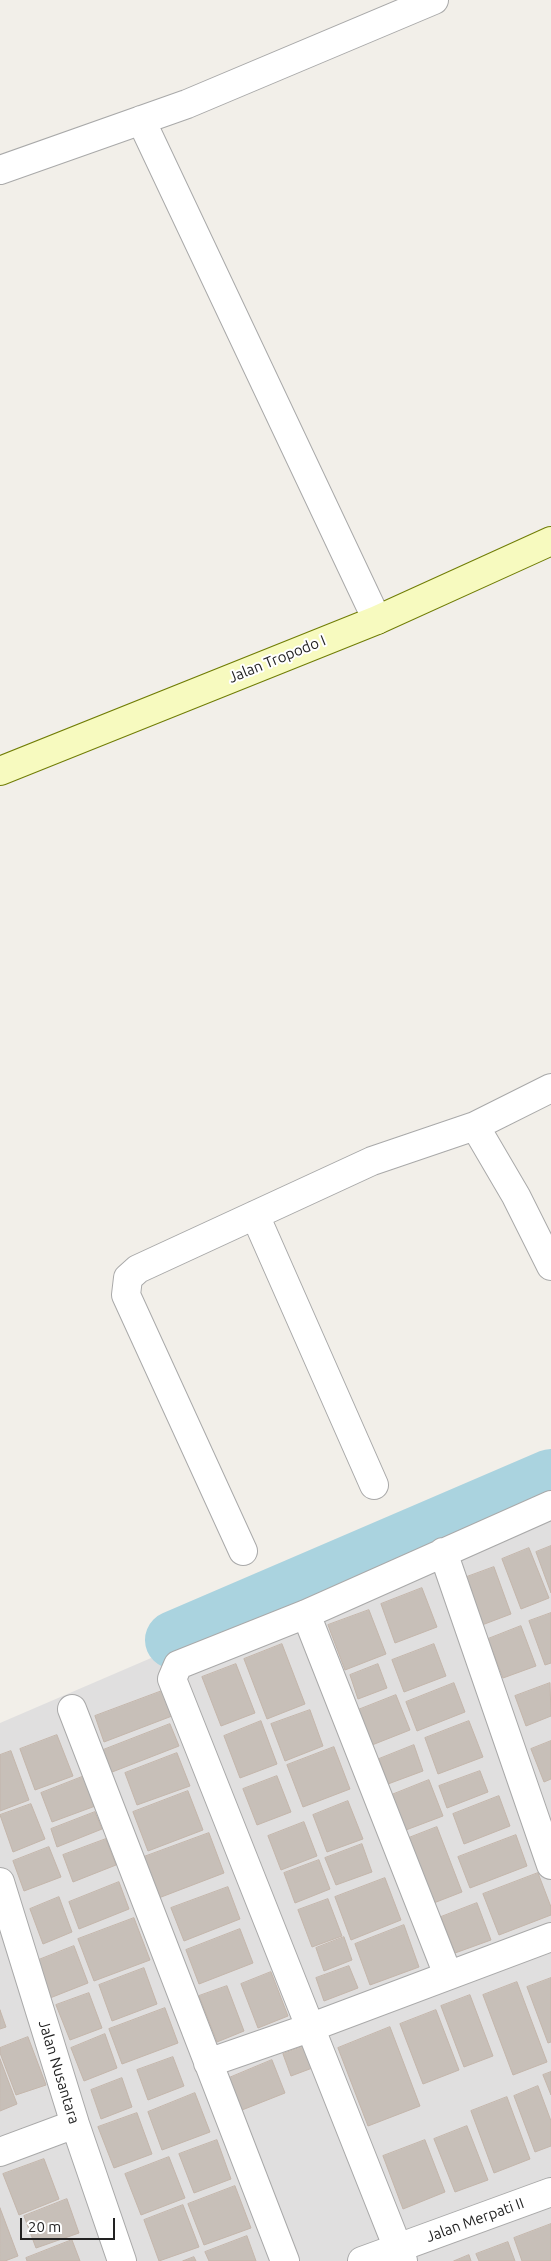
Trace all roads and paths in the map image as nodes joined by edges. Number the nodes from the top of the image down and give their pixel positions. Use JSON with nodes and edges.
{"nodes":[{"id":1,"x":434,"y":0,"type":"edge"},
{"id":2,"x":142,"y":120,"type":"junction"},
{"id":3,"x":0,"y":170,"type":"edge"},
{"id":4,"x":551,"y":540,"type":"edge"},
{"id":5,"x":377,"y":620,"type":"junction"},
{"id":6,"x":0,"y":771,"type":"edge"},
{"id":7,"x":551,"y":1088,"type":"edge"},
{"id":8,"x":475,"y":1126,"type":"junction"},
{"id":9,"x":255,"y":1215,"type":"junction"},
{"id":10,"x":551,"y":1266,"type":"edge"},
{"id":11,"x":374,"y":1485,"type":"dead end"},
{"id":12,"x":551,"y":1505,"type":"edge"},
{"id":13,"x":243,"y":1551,"type":"dead end"},
{"id":14,"x":443,"y":1552,"type":"junction"},
{"id":15,"x":306,"y":1614,"type":"junction"},
{"id":16,"x":72,"y":1709,"type":"dead end"},
{"id":17,"x":551,"y":1865,"type":"edge"},
{"id":18,"x":2,"y":1895,"type":"edge"},
{"id":19,"x":551,"y":1937,"type":"edge"},
{"id":20,"x":448,"y":1975,"type":"junction"},
{"id":21,"x":309,"y":2028,"type":"junction"},
{"id":22,"x":208,"y":2063,"type":"junction"},
{"id":23,"x":75,"y":2124,"type":"junction"},
{"id":24,"x":0,"y":2152,"type":"edge"},
{"id":25,"x":551,"y":2192,"type":"edge"},
{"id":26,"x":401,"y":2254,"type":"edge"},
{"id":27,"x":122,"y":2261,"type":"edge"},
{"id":28,"x":284,"y":2261,"type":"edge"},
{"id":29,"x":362,"y":2261,"type":"edge"}],
"edges":[{"from":1,"to":2,"type":"street"},
{"from":2,"to":3,"type":"street"},
{"from":2,"to":5,"type":"street"},
{"from":4,"to":5,"type":"street","name":"Jalan Tropodo I"},
{"from":5,"to":6,"type":"street","name":"Jalan Tropodo I"},
{"from":7,"to":8,"type":"street"},
{"from":8,"to":9,"type":"street"},
{"from":8,"to":10,"type":"street"},
{"from":9,"to":11,"type":"street"},
{"from":9,"to":13,"type":"street"},
{"from":12,"to":14,"type":"street"},
{"from":14,"to":15,"type":"street"},
{"from":14,"to":17,"type":"street"},
{"from":15,"to":20,"type":"street"},
{"from":15,"to":21,"type":"street"},
{"from":16,"to":22,"type":"street"},
{"from":18,"to":23,"type":"street","name":"Jalan Nusantara"},
{"from":19,"to":20,"type":"street"},
{"from":20,"to":21,"type":"street"},
{"from":21,"to":22,"type":"street"},
{"from":21,"to":26,"type":"street"},
{"from":22,"to":28,"type":"street"},
{"from":23,"to":24,"type":"street"},
{"from":23,"to":27,"type":"street","name":"Jalan Nusantara"},
{"from":25,"to":26,"type":"street","name":"Jalan Merpati II"},
{"from":26,"to":29,"type":"street","name":"Jalan Merpati II"}]}
